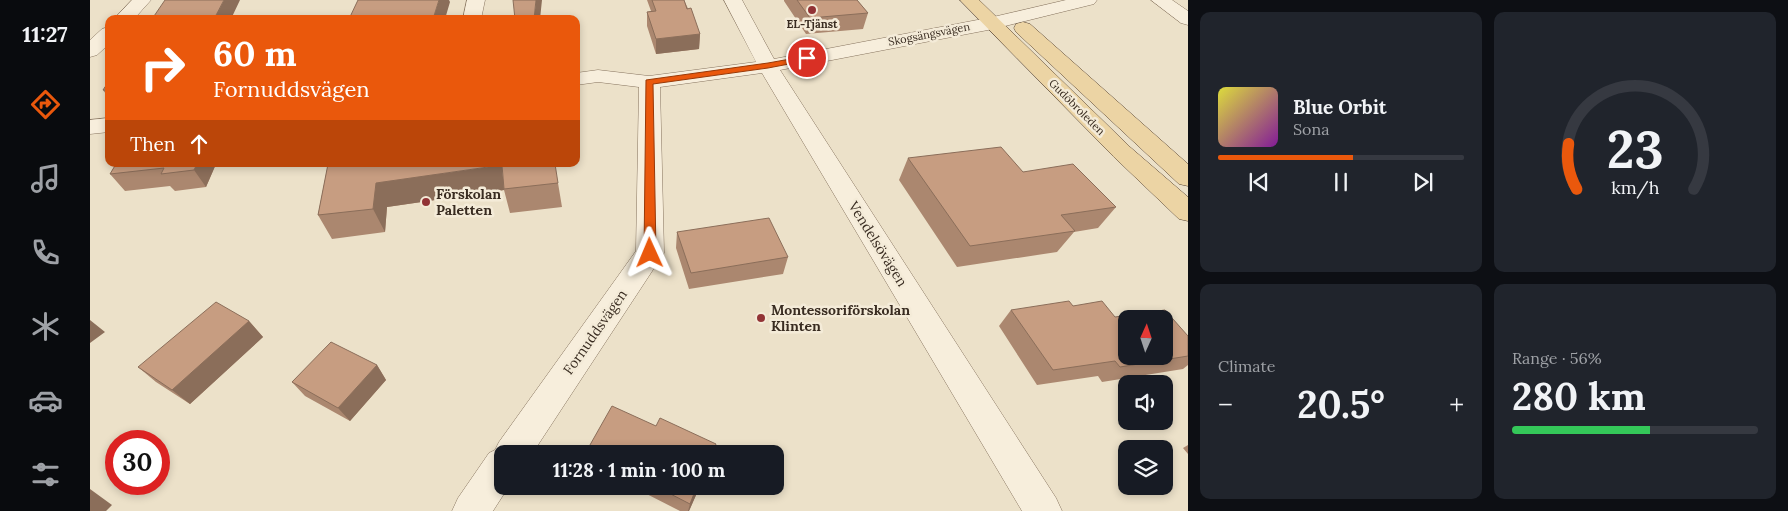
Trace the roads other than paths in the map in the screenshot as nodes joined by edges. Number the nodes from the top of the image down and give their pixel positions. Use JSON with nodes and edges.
{"nodes":[{"id":1,"x":142,"y":0,"type":"edge"},
{"id":2,"x":476,"y":0,"type":"edge"},
{"id":3,"x":733,"y":0,"type":"edge"},
{"id":4,"x":969,"y":0,"type":"edge"},
{"id":5,"x":992,"y":0,"type":"edge"},
{"id":6,"x":1088,"y":0,"type":"edge"},
{"id":7,"x":1160,"y":0,"type":"edge"},
{"id":8,"x":127,"y":15,"type":"edge"},
{"id":9,"x":473,"y":15,"type":"edge"},
{"id":10,"x":1188,"y":19,"type":"edge"},
{"id":11,"x":1003,"y":21,"type":"junction"},
{"id":12,"x":768,"y":66,"type":"junction"},
{"id":13,"x":580,"y":78,"type":"edge"},
{"id":14,"x":649,"y":82,"type":"junction"},
{"id":15,"x":105,"y":125,"type":"edge"},
{"id":16,"x":90,"y":127,"type":"edge"},
{"id":17,"x":1188,"y":178,"type":"edge"},
{"id":18,"x":1188,"y":212,"type":"edge"},
{"id":19,"x":517,"y":445,"type":"edge"},
{"id":20,"x":494,"y":478,"type":"edge"},
{"id":21,"x":471,"y":511,"type":"edge"},
{"id":22,"x":1043,"y":511,"type":"edge"}],
"edges":[{"from":1,"to":8,"type":"street"},
{"from":2,"to":9,"type":"street"},
{"from":3,"to":12,"type":"street","name":"Vendelsövägen"},
{"from":4,"to":11,"type":"main road","name":"Gudöbroleden"},
{"from":5,"to":11,"type":"main road","name":"Gudöbroleden"},
{"from":6,"to":11,"type":"street","name":"Skogsängsvägen"},
{"from":7,"to":10,"type":"street"},
{"from":11,"to":12,"type":"street","name":"Skogsängsvägen"},
{"from":11,"to":17,"type":"main road","name":"Gudöbroleden"},
{"from":11,"to":18,"type":"main road","name":"Gudöbroleden"},
{"from":12,"to":14,"type":"street"},
{"from":12,"to":22,"type":"street","name":"Vendelsövägen"},
{"from":13,"to":14,"type":"street"},
{"from":14,"to":19,"type":"street","name":"Fornuddsvägen"},
{"from":15,"to":16,"type":"street"},
{"from":20,"to":21,"type":"street"}]}
